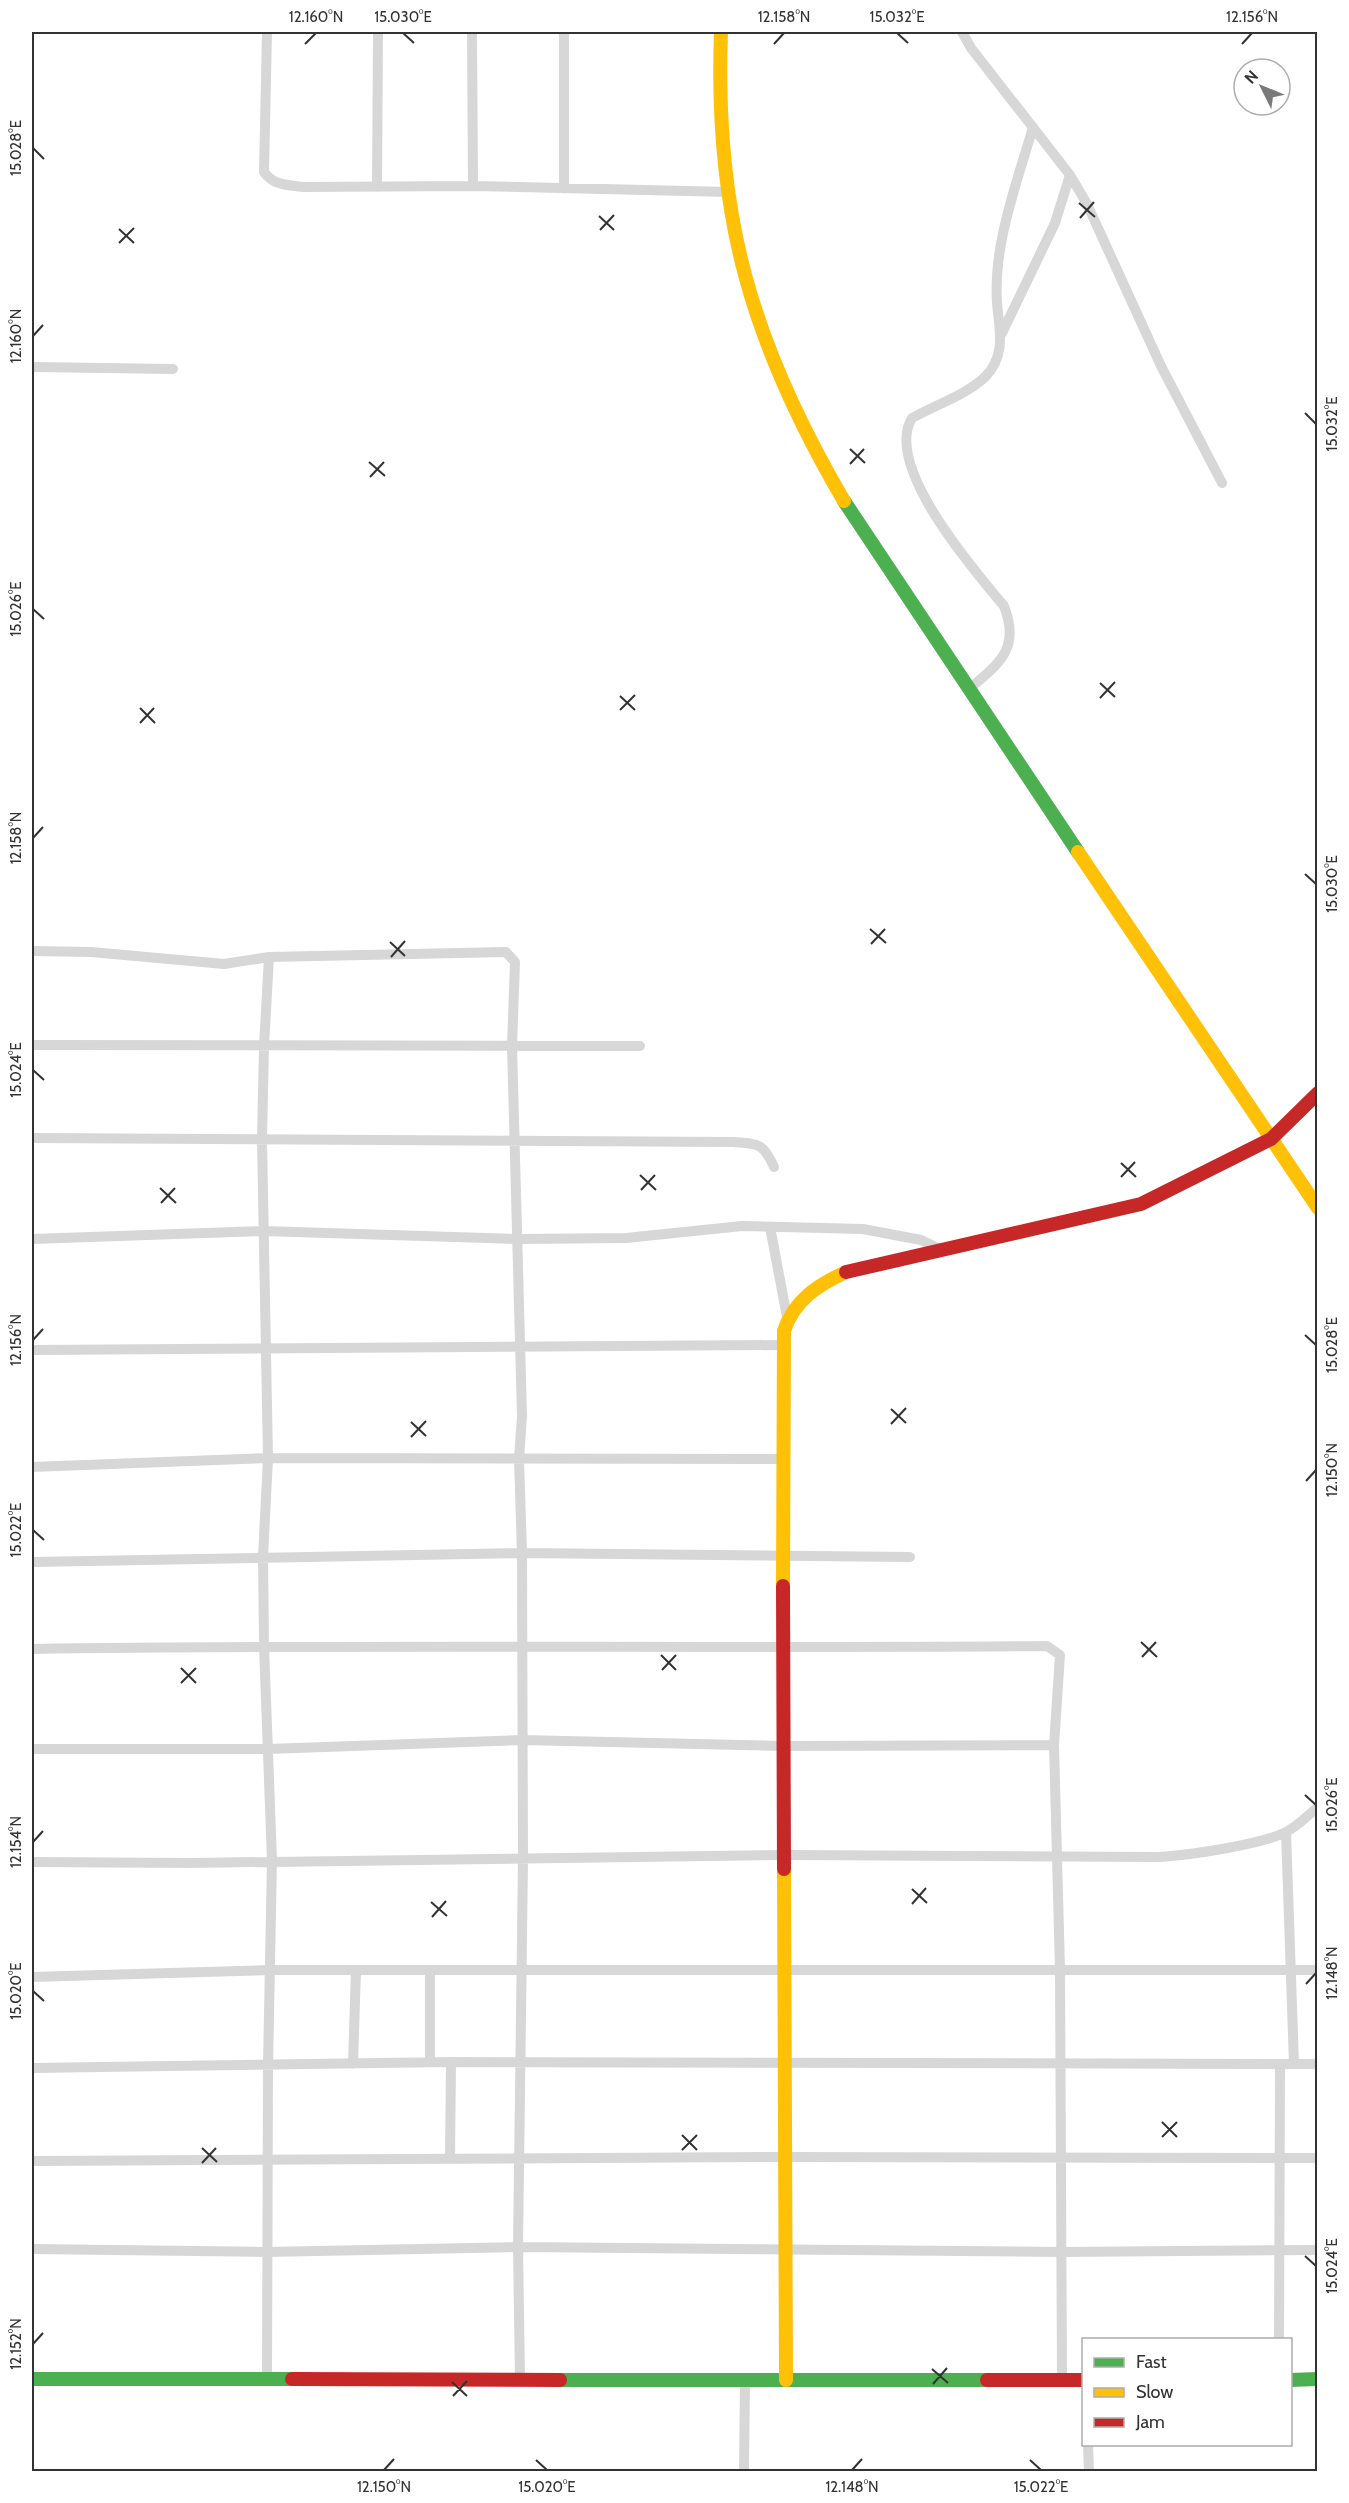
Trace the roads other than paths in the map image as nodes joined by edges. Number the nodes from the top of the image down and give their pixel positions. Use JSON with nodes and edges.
{"nodes":[{"id":1,"x":267,"y":32,"type":"edge"},
{"id":2,"x":378,"y":32,"type":"edge"},
{"id":3,"x":472,"y":32,"type":"edge"},
{"id":4,"x":564,"y":32,"type":"edge"},
{"id":5,"x":722,"y":32,"type":"edge"},
{"id":6,"x":962,"y":32,"type":"edge"},
{"id":7,"x":1033,"y":127,"type":"junction"},
{"id":8,"x":1070,"y":175,"type":"junction"},
{"id":9,"x":473,"y":186,"type":"junction"},
{"id":10,"x":377,"y":187,"type":"junction"},
{"id":11,"x":564,"y":189,"type":"junction"},
{"id":12,"x":729,"y":192,"type":"junction"},
{"id":13,"x":1002,"y":333,"type":"junction"},
{"id":14,"x":32,"y":367,"type":"edge"},
{"id":15,"x":173,"y":369,"type":"dead end"},
{"id":16,"x":1222,"y":483,"type":"dead end"},
{"id":17,"x":968,"y":690,"type":"junction"},
{"id":18,"x":32,"y":951,"type":"edge"},
{"id":19,"x":269,"y":957,"type":"junction"},
{"id":20,"x":32,"y":1045,"type":"edge"},
{"id":21,"x":264,"y":1046,"type":"junction"},
{"id":22,"x":512,"y":1046,"type":"junction"},
{"id":23,"x":640,"y":1047,"type":"dead end"},
{"id":24,"x":1317,"y":1093,"type":"edge"},
{"id":25,"x":32,"y":1138,"type":"edge"},
{"id":26,"x":514,"y":1139,"type":"junction"},
{"id":27,"x":1271,"y":1139,"type":"junction"},
{"id":28,"x":262,"y":1140,"type":"junction"},
{"id":29,"x":774,"y":1167,"type":"dead end"},
{"id":30,"x":1317,"y":1209,"type":"edge"},
{"id":31,"x":770,"y":1227,"type":"junction"},
{"id":32,"x":263,"y":1231,"type":"junction"},
{"id":33,"x":32,"y":1239,"type":"edge"},
{"id":34,"x":519,"y":1239,"type":"junction"},
{"id":35,"x":942,"y":1250,"type":"junction"},
{"id":36,"x":788,"y":1317,"type":"junction"},
{"id":37,"x":782,"y":1345,"type":"junction"},
{"id":38,"x":521,"y":1348,"type":"junction"},
{"id":39,"x":268,"y":1349,"type":"junction"},
{"id":40,"x":32,"y":1350,"type":"edge"},
{"id":41,"x":268,"y":1458,"type":"junction"},
{"id":42,"x":519,"y":1459,"type":"junction"},
{"id":43,"x":783,"y":1459,"type":"junction"},
{"id":44,"x":32,"y":1467,"type":"edge"},
{"id":45,"x":522,"y":1553,"type":"junction"},
{"id":46,"x":783,"y":1554,"type":"junction"},
{"id":47,"x":263,"y":1557,"type":"junction"},
{"id":48,"x":910,"y":1557,"type":"dead end"},
{"id":49,"x":32,"y":1562,"type":"edge"},
{"id":50,"x":264,"y":1646,"type":"junction"},
{"id":51,"x":522,"y":1647,"type":"junction"},
{"id":52,"x":783,"y":1648,"type":"junction"},
{"id":53,"x":32,"y":1649,"type":"edge"},
{"id":54,"x":521,"y":1740,"type":"junction"},
{"id":55,"x":1054,"y":1745,"type":"junction"},
{"id":56,"x":784,"y":1746,"type":"junction"},
{"id":57,"x":32,"y":1749,"type":"edge"},
{"id":58,"x":268,"y":1749,"type":"junction"},
{"id":59,"x":1317,"y":1807,"type":"edge"},
{"id":60,"x":1286,"y":1832,"type":"junction"},
{"id":61,"x":784,"y":1855,"type":"junction"},
{"id":62,"x":1055,"y":1856,"type":"junction"},
{"id":63,"x":523,"y":1859,"type":"junction"},
{"id":64,"x":272,"y":1860,"type":"junction"},
{"id":65,"x":32,"y":1862,"type":"edge"},
{"id":66,"x":785,"y":1969,"type":"junction"},
{"id":67,"x":1060,"y":1969,"type":"junction"},
{"id":68,"x":272,"y":1970,"type":"junction"},
{"id":69,"x":356,"y":1970,"type":"junction"},
{"id":70,"x":1292,"y":1970,"type":"junction"},
{"id":71,"x":1317,"y":1970,"type":"edge"},
{"id":72,"x":430,"y":1971,"type":"junction"},
{"id":73,"x":521,"y":1971,"type":"junction"},
{"id":74,"x":32,"y":1977,"type":"edge"},
{"id":75,"x":430,"y":2062,"type":"junction"},
{"id":76,"x":451,"y":2062,"type":"junction"},
{"id":77,"x":785,"y":2062,"type":"junction"},
{"id":78,"x":520,"y":2063,"type":"junction"},
{"id":79,"x":353,"y":2064,"type":"junction"},
{"id":80,"x":1059,"y":2064,"type":"junction"},
{"id":81,"x":1294,"y":2064,"type":"junction"},
{"id":82,"x":1317,"y":2064,"type":"edge"},
{"id":83,"x":1280,"y":2065,"type":"junction"},
{"id":84,"x":268,"y":2066,"type":"junction"},
{"id":85,"x":32,"y":2068,"type":"edge"},
{"id":86,"x":785,"y":2157,"type":"junction"},
{"id":87,"x":1059,"y":2158,"type":"junction"},
{"id":88,"x":1281,"y":2158,"type":"junction"},
{"id":89,"x":1317,"y":2158,"type":"edge"},
{"id":90,"x":268,"y":2159,"type":"junction"},
{"id":91,"x":450,"y":2159,"type":"junction"},
{"id":92,"x":520,"y":2159,"type":"junction"},
{"id":93,"x":32,"y":2161,"type":"edge"},
{"id":94,"x":518,"y":2247,"type":"junction"},
{"id":95,"x":786,"y":2248,"type":"junction"},
{"id":96,"x":32,"y":2249,"type":"edge"},
{"id":97,"x":1280,"y":2250,"type":"junction"},
{"id":98,"x":1317,"y":2250,"type":"edge"},
{"id":99,"x":266,"y":2252,"type":"junction"},
{"id":100,"x":1061,"y":2252,"type":"junction"},
{"id":101,"x":1279,"y":2338,"type":"edge"},
{"id":102,"x":32,"y":2379,"type":"edge"},
{"id":103,"x":267,"y":2379,"type":"junction"},
{"id":104,"x":1317,"y":2379,"type":"edge"},
{"id":105,"x":520,"y":2380,"type":"junction"},
{"id":106,"x":745,"y":2380,"type":"junction"},
{"id":107,"x":786,"y":2380,"type":"junction"},
{"id":108,"x":1062,"y":2380,"type":"junction"},
{"id":109,"x":1082,"y":2380,"type":"edge"},
{"id":110,"x":1292,"y":2380,"type":"edge"},
{"id":111,"x":1088,"y":2446,"type":"edge"},
{"id":112,"x":744,"y":2472,"type":"edge"},
{"id":113,"x":1089,"y":2472,"type":"edge"}],
"edges":[{"from":1,"to":10,"type":"street"},
{"from":2,"to":10,"type":"street"},
{"from":3,"to":9,"type":"street"},
{"from":4,"to":11,"type":"street"},
{"from":5,"to":12,"type":"street"},
{"from":6,"to":7,"type":"street"},
{"from":7,"to":8,"type":"street"},
{"from":7,"to":13,"type":"street"},
{"from":8,"to":13,"type":"street"},
{"from":8,"to":16,"type":"street"},
{"from":9,"to":10,"type":"street"},
{"from":9,"to":11,"type":"street"},
{"from":11,"to":12,"type":"street"},
{"from":12,"to":17,"type":"street"},
{"from":13,"to":17,"type":"street"},
{"from":14,"to":15,"type":"street"},
{"from":17,"to":27,"type":"street"},
{"from":18,"to":19,"type":"street"},
{"from":19,"to":21,"type":"street"},
{"from":19,"to":22,"type":"street"},
{"from":20,"to":21,"type":"street"},
{"from":21,"to":22,"type":"street"},
{"from":21,"to":28,"type":"street"},
{"from":22,"to":23,"type":"street"},
{"from":22,"to":26,"type":"street"},
{"from":24,"to":27,"type":"street"},
{"from":25,"to":28,"type":"street"},
{"from":26,"to":28,"type":"street"},
{"from":26,"to":29,"type":"street"},
{"from":26,"to":34,"type":"street"},
{"from":27,"to":30,"type":"street"},
{"from":27,"to":35,"type":"street"},
{"from":28,"to":32,"type":"street"},
{"from":31,"to":34,"type":"street"},
{"from":31,"to":35,"type":"street"},
{"from":31,"to":36,"type":"street"},
{"from":32,"to":33,"type":"street"},
{"from":32,"to":34,"type":"street"},
{"from":32,"to":39,"type":"street"},
{"from":34,"to":38,"type":"street"},
{"from":35,"to":36,"type":"street"},
{"from":36,"to":37,"type":"street"},
{"from":37,"to":38,"type":"street"},
{"from":37,"to":43,"type":"street"},
{"from":38,"to":39,"type":"street"},
{"from":38,"to":42,"type":"street"},
{"from":39,"to":40,"type":"street"},
{"from":39,"to":41,"type":"street"},
{"from":41,"to":42,"type":"street"},
{"from":41,"to":44,"type":"street"},
{"from":41,"to":47,"type":"street"},
{"from":42,"to":43,"type":"street"},
{"from":42,"to":45,"type":"street"},
{"from":43,"to":46,"type":"street"},
{"from":45,"to":46,"type":"street"},
{"from":45,"to":47,"type":"street"},
{"from":45,"to":51,"type":"street"},
{"from":46,"to":48,"type":"street"},
{"from":46,"to":52,"type":"street"},
{"from":47,"to":49,"type":"street"},
{"from":47,"to":50,"type":"street"},
{"from":50,"to":51,"type":"street"},
{"from":50,"to":53,"type":"street"},
{"from":50,"to":58,"type":"street"},
{"from":51,"to":52,"type":"street"},
{"from":51,"to":54,"type":"street"},
{"from":52,"to":55,"type":"street"},
{"from":52,"to":56,"type":"street"},
{"from":54,"to":56,"type":"street"},
{"from":54,"to":58,"type":"street"},
{"from":54,"to":63,"type":"street"},
{"from":55,"to":56,"type":"street"},
{"from":55,"to":62,"type":"street"},
{"from":56,"to":61,"type":"street"},
{"from":57,"to":58,"type":"street"},
{"from":58,"to":64,"type":"street"},
{"from":59,"to":60,"type":"street"},
{"from":60,"to":62,"type":"street"},
{"from":60,"to":70,"type":"street"},
{"from":61,"to":62,"type":"street"},
{"from":61,"to":63,"type":"street"},
{"from":61,"to":66,"type":"street"},
{"from":62,"to":67,"type":"street"},
{"from":63,"to":64,"type":"street"},
{"from":63,"to":73,"type":"street"},
{"from":64,"to":65,"type":"street"},
{"from":64,"to":68,"type":"street"},
{"from":66,"to":67,"type":"street"},
{"from":66,"to":73,"type":"street"},
{"from":66,"to":77,"type":"street"},
{"from":67,"to":70,"type":"street"},
{"from":67,"to":80,"type":"street"},
{"from":68,"to":69,"type":"street"},
{"from":68,"to":74,"type":"street"},
{"from":68,"to":84,"type":"street"},
{"from":69,"to":72,"type":"street"},
{"from":69,"to":79,"type":"street"},
{"from":70,"to":71,"type":"street"},
{"from":70,"to":81,"type":"street"},
{"from":72,"to":73,"type":"street"},
{"from":72,"to":75,"type":"street"},
{"from":73,"to":78,"type":"street"},
{"from":75,"to":76,"type":"street"},
{"from":75,"to":79,"type":"street"},
{"from":76,"to":78,"type":"street"},
{"from":76,"to":91,"type":"street"},
{"from":77,"to":78,"type":"street"},
{"from":77,"to":80,"type":"street"},
{"from":77,"to":86,"type":"street"},
{"from":78,"to":92,"type":"street"},
{"from":79,"to":84,"type":"street"},
{"from":80,"to":83,"type":"street"},
{"from":80,"to":87,"type":"street"},
{"from":81,"to":82,"type":"street"},
{"from":81,"to":83,"type":"street"},
{"from":83,"to":88,"type":"street"},
{"from":84,"to":85,"type":"street"},
{"from":84,"to":90,"type":"street"},
{"from":86,"to":87,"type":"street"},
{"from":86,"to":92,"type":"street"},
{"from":86,"to":95,"type":"street"},
{"from":87,"to":88,"type":"street"},
{"from":87,"to":100,"type":"street"},
{"from":88,"to":89,"type":"street"},
{"from":88,"to":97,"type":"street"},
{"from":90,"to":91,"type":"street"},
{"from":90,"to":93,"type":"street"},
{"from":90,"to":99,"type":"street"},
{"from":91,"to":92,"type":"street"},
{"from":92,"to":94,"type":"street"},
{"from":94,"to":95,"type":"street"},
{"from":94,"to":99,"type":"street"},
{"from":94,"to":105,"type":"street"},
{"from":95,"to":100,"type":"street"},
{"from":95,"to":107,"type":"street"},
{"from":96,"to":99,"type":"street"},
{"from":97,"to":98,"type":"street"},
{"from":97,"to":100,"type":"street"},
{"from":97,"to":101,"type":"street"},
{"from":99,"to":103,"type":"street"},
{"from":100,"to":108,"type":"street"},
{"from":102,"to":103,"type":"street"},
{"from":103,"to":105,"type":"street"},
{"from":104,"to":110,"type":"street"},
{"from":105,"to":106,"type":"street"},
{"from":106,"to":107,"type":"street"},
{"from":106,"to":112,"type":"street"},
{"from":107,"to":108,"type":"street"},
{"from":108,"to":109,"type":"street"},
{"from":111,"to":113,"type":"street"}]}
